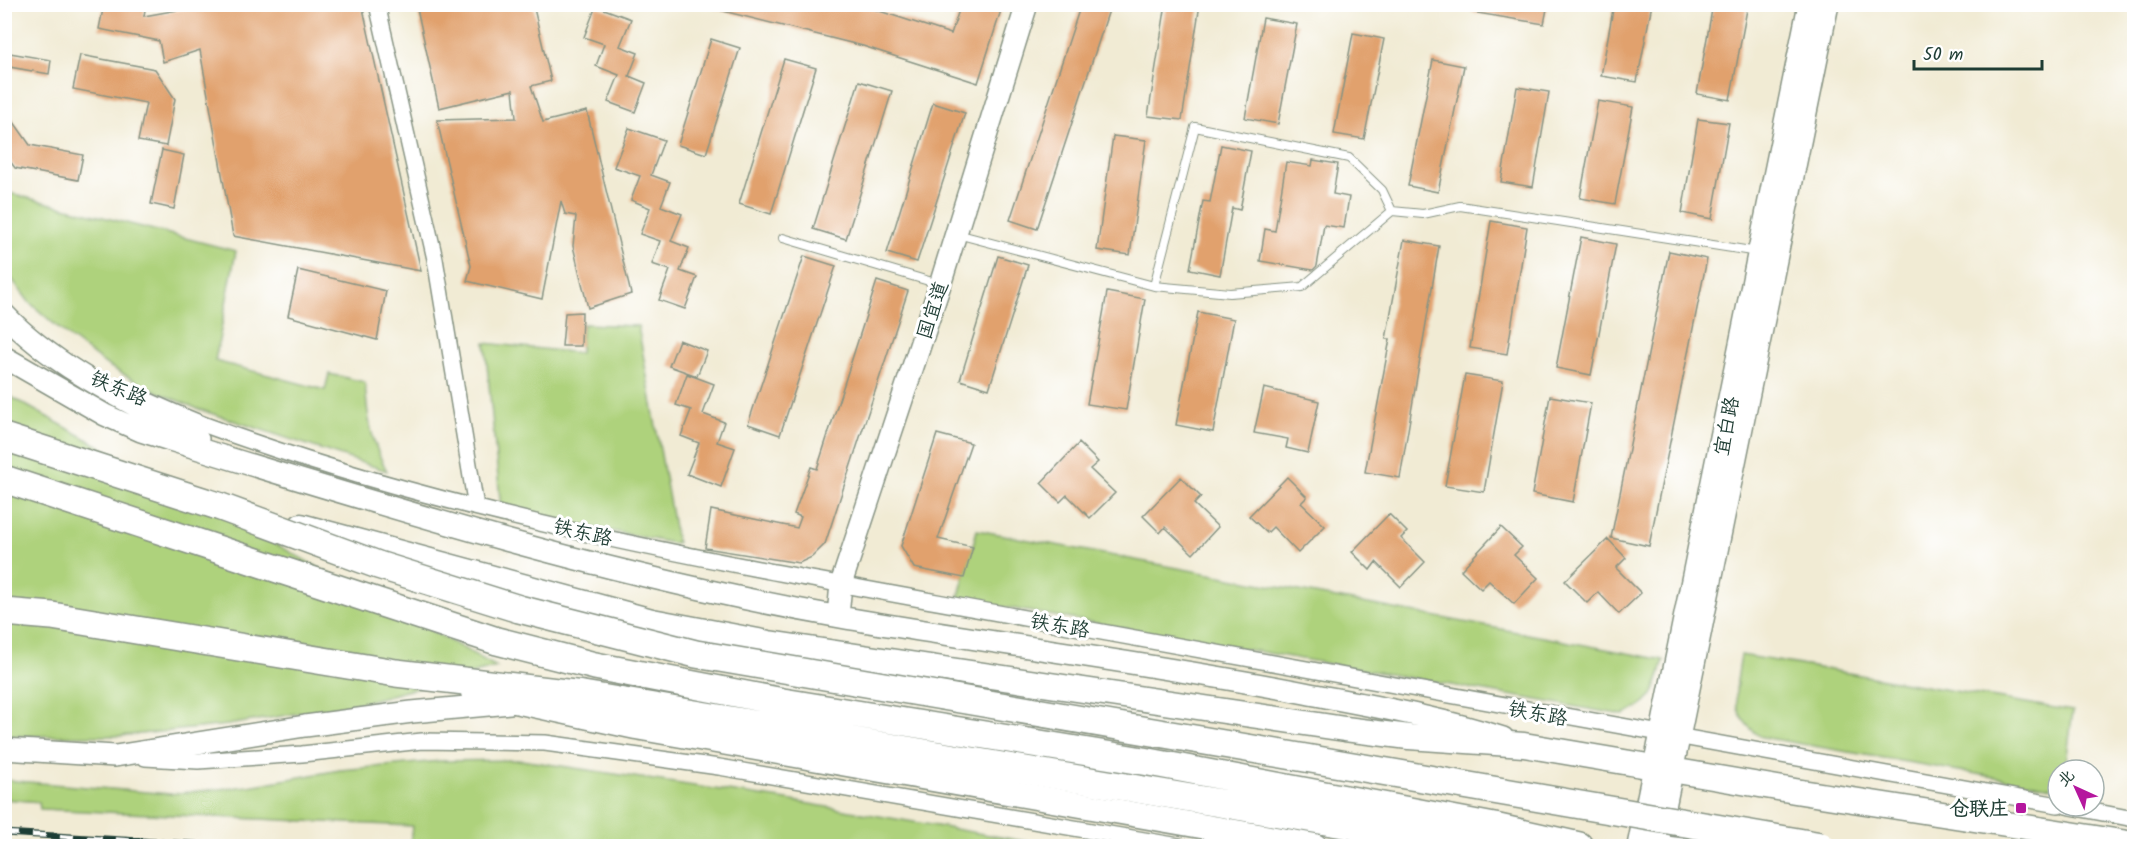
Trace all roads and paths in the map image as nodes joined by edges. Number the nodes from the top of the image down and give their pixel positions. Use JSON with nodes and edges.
{"nodes":[{"id":1,"x":377,"y":4,"type":"edge"},
{"id":2,"x":1026,"y":4,"type":"edge"},
{"id":3,"x":1809,"y":4,"type":"edge"},
{"id":4,"x":1828,"y":4,"type":"edge"},
{"id":5,"x":1392,"y":211,"type":"junction"},
{"id":6,"x":956,"y":233,"type":"junction"},
{"id":7,"x":783,"y":238,"type":"dead end"},
{"id":8,"x":1770,"y":254,"type":"junction"},
{"id":9,"x":940,"y":285,"type":"junction"},
{"id":10,"x":1154,"y":286,"type":"junction"},
{"id":11,"x":4,"y":314,"type":"edge"},
{"id":12,"x":4,"y":357,"type":"edge"},
{"id":13,"x":80,"y":372,"type":"junction"},
{"id":14,"x":5,"y":437,"type":"edge"},
{"id":15,"x":239,"y":461,"type":"junction"},
{"id":16,"x":4,"y":479,"type":"edge"},
{"id":17,"x":218,"y":506,"type":"junction"},
{"id":18,"x":476,"y":507,"type":"junction"},
{"id":19,"x":842,"y":584,"type":"junction"},
{"id":20,"x":4,"y":612,"type":"edge"},
{"id":21,"x":838,"y":616,"type":"junction"},
{"id":22,"x":396,"y":673,"type":"junction"},
{"id":23,"x":583,"y":695,"type":"junction"},
{"id":24,"x":516,"y":702,"type":"junction"},
{"id":25,"x":1671,"y":738,"type":"junction"},
{"id":26,"x":1524,"y":745,"type":"junction"},
{"id":27,"x":4,"y":749,"type":"edge"},
{"id":28,"x":115,"y":756,"type":"junction"},
{"id":29,"x":1664,"y":769,"type":"junction"},
{"id":30,"x":2046,"y":802,"type":"edge"},
{"id":31,"x":2106,"y":814,"type":"edge"},
{"id":32,"x":2134,"y":819,"type":"edge"},
{"id":33,"x":2134,"y":844,"type":"edge"},
{"id":34,"x":1651,"y":845,"type":"edge"},
{"id":35,"x":1179,"y":846,"type":"edge"},
{"id":36,"x":1315,"y":846,"type":"edge"},
{"id":37,"x":1493,"y":846,"type":"edge"},
{"id":38,"x":1579,"y":846,"type":"edge"},
{"id":39,"x":1682,"y":846,"type":"edge"},
{"id":40,"x":1821,"y":846,"type":"edge"}],
"edges":[{"from":1,"to":18,"type":"street"},
{"from":2,"to":6,"type":"street","name":"国宜道"},
{"from":3,"to":8,"type":"street","name":"宜白路"},
{"from":4,"to":8,"type":"street","name":"宜白路"},
{"from":5,"to":8,"type":"lane"},
{"from":5,"to":10,"type":"lane"},
{"from":5,"to":10,"type":"lane"},
{"from":6,"to":9,"type":"street","name":"国宜道"},
{"from":6,"to":10,"type":"lane"},
{"from":7,"to":9,"type":"lane"},
{"from":8,"to":25,"type":"street","name":"宜白路"},
{"from":9,"to":19,"type":"street","name":"国宜道"},
{"from":11,"to":13,"type":"street","name":"铁东路"},
{"from":12,"to":15,"type":"street","name":"铁东路"},
{"from":13,"to":15,"type":"street","name":"铁东路"},
{"from":13,"to":18,"type":"street","name":"铁东路"},
{"from":14,"to":17,"type":"highway"},
{"from":15,"to":21,"type":"street","name":"铁东路"},
{"from":16,"to":38,"type":"highway"},
{"from":17,"to":26,"type":"main road","bridge":true},
{"from":17,"to":40,"type":"highway","bridge":true},
{"from":18,"to":19,"type":"street","name":"铁东路"},
{"from":19,"to":21,"type":"street","name":"国宜道"},
{"from":19,"to":25,"type":"street","name":"铁东路"},
{"from":20,"to":22,"type":"highway"},
{"from":21,"to":26,"type":"street","name":"铁东路"},
{"from":22,"to":23,"type":"highway"},
{"from":22,"to":24,"type":"main road"},
{"from":23,"to":24,"type":"street"},
{"from":23,"to":37,"type":"highway"},
{"from":24,"to":28,"type":"street"},
{"from":24,"to":36,"type":"main road"},
{"from":25,"to":29,"type":"street","name":"宜白路"},
{"from":25,"to":30,"type":"street","name":"铁东路"},
{"from":26,"to":29,"type":"main road","name":"铁东路"},
{"from":27,"to":28,"type":"street"},
{"from":28,"to":35,"type":"street"},
{"from":29,"to":33,"type":"main road","name":"铁东路"},
{"from":29,"to":34,"type":"street","name":"宜白路"},
{"from":31,"to":32,"type":"street"},
{"from":34,"to":39,"type":"street"}]}
